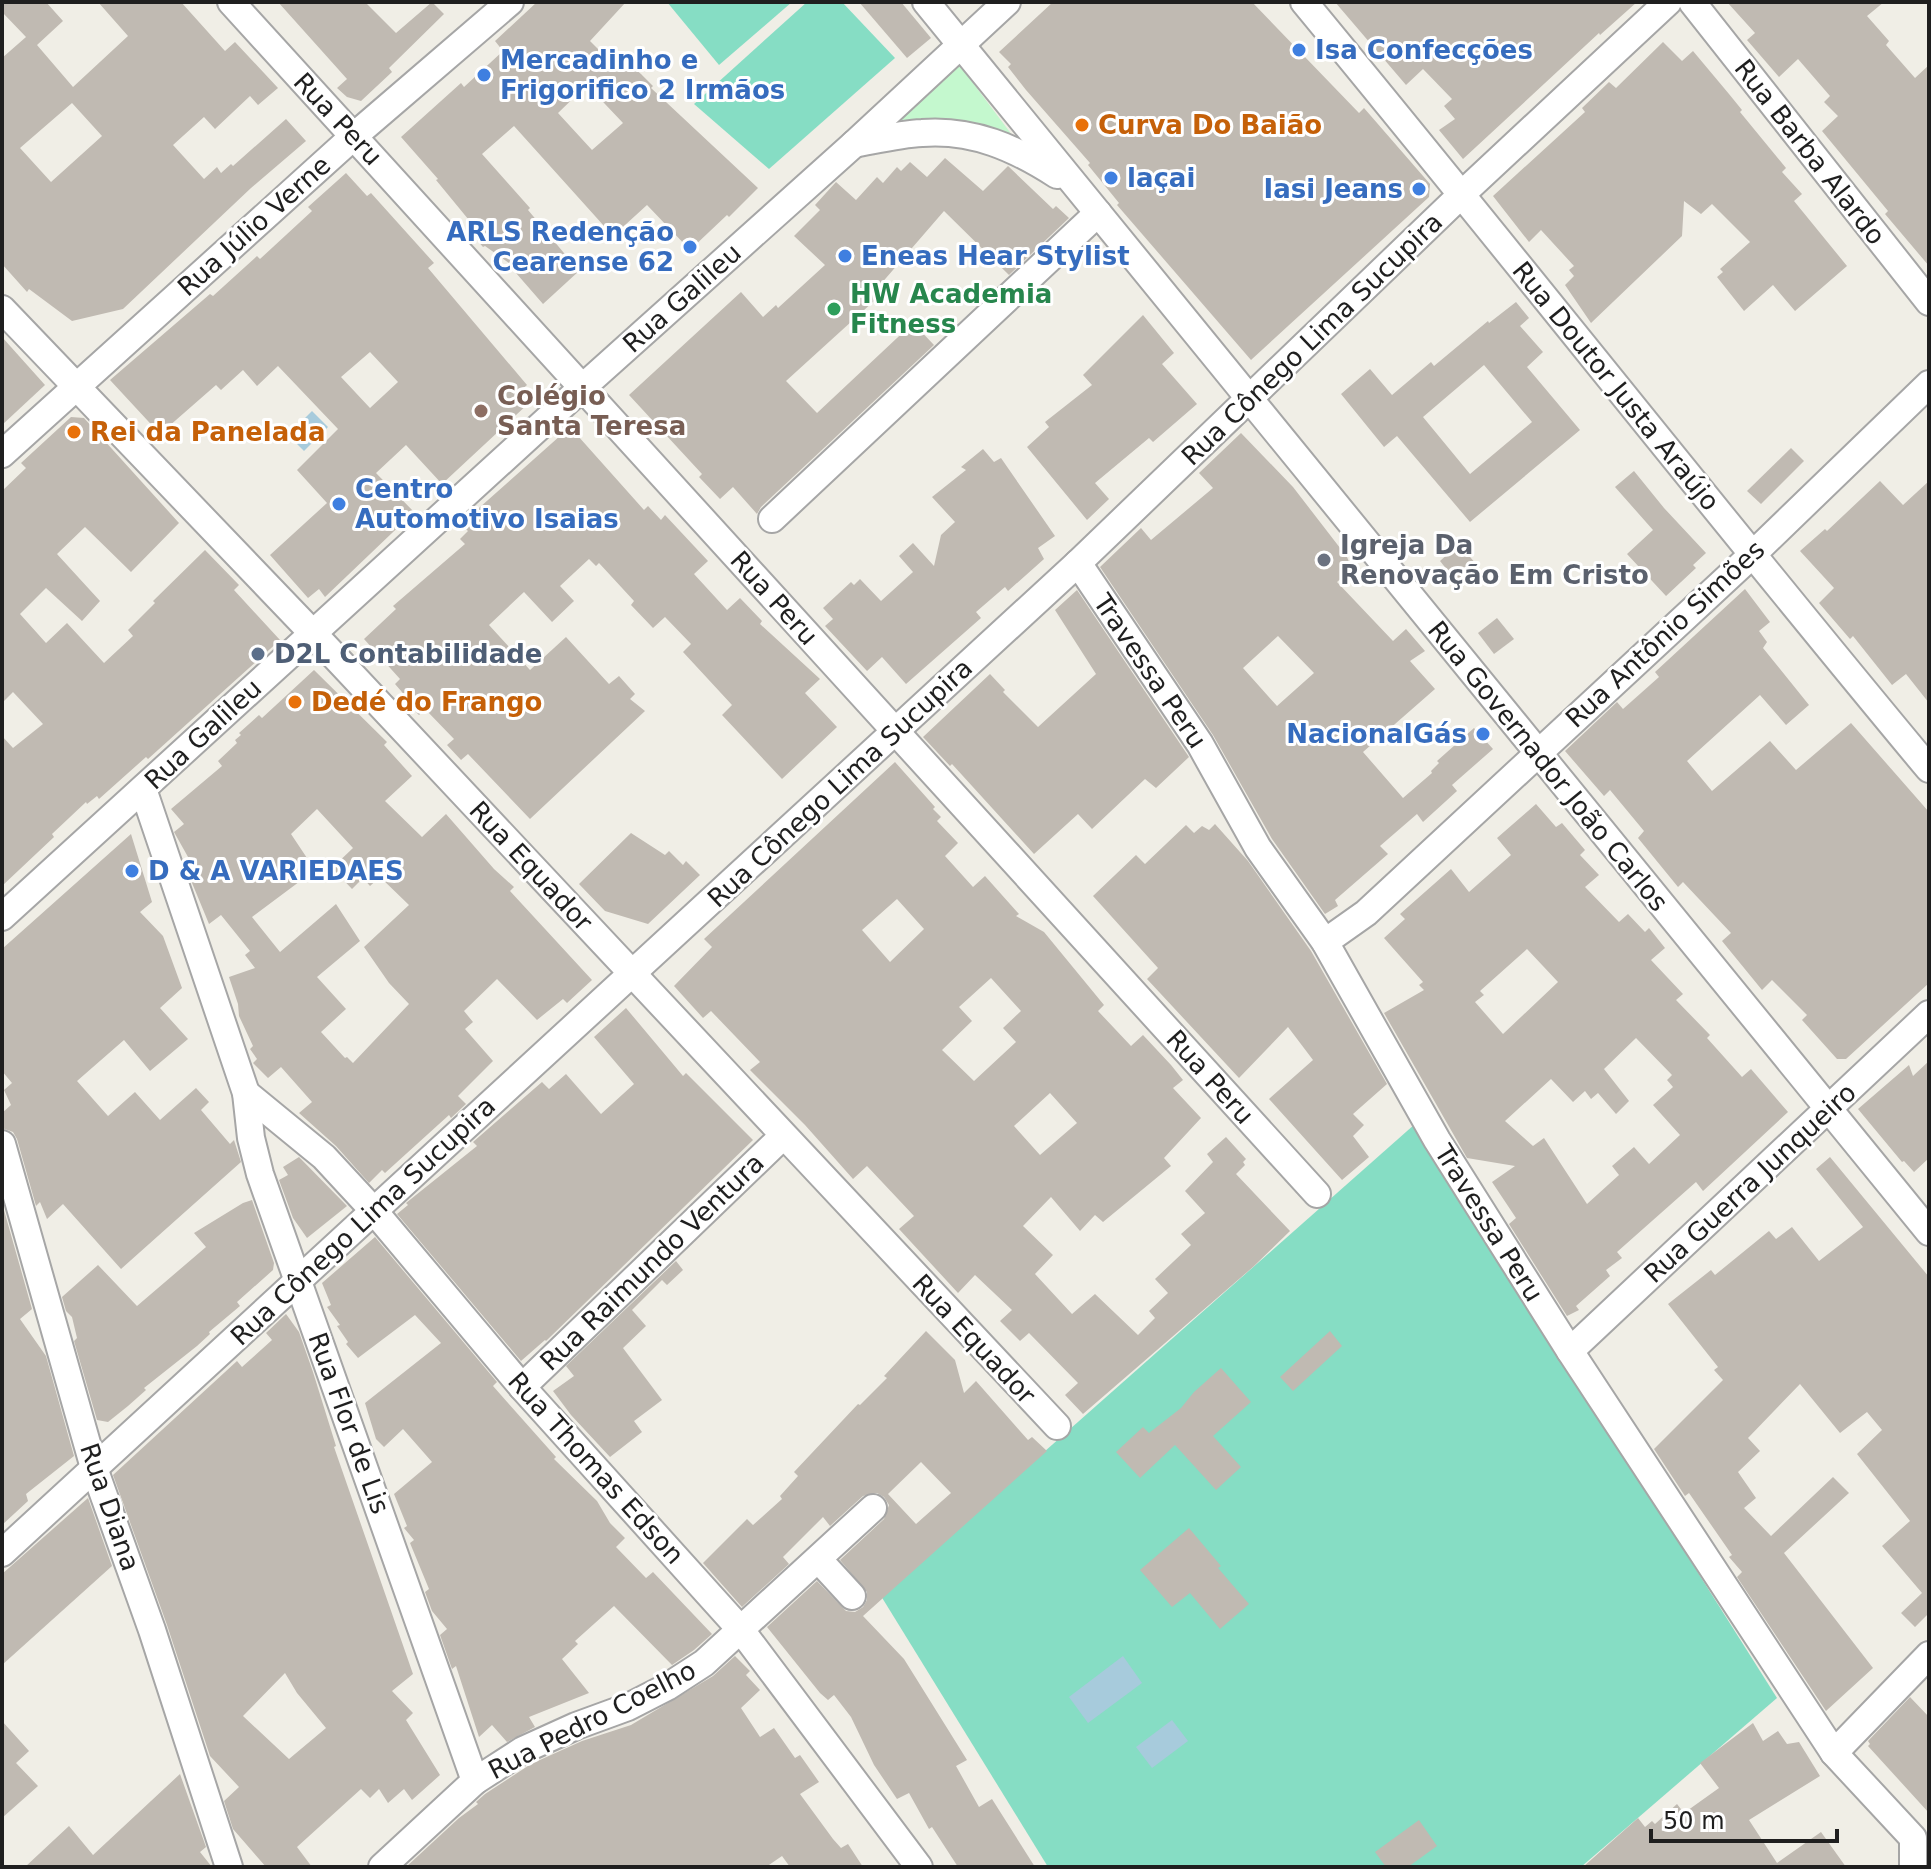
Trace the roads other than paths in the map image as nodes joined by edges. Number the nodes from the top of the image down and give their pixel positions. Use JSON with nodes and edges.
{"nodes":[{"id":1,"x":231,"y":2,"type":"edge"},
{"id":2,"x":510,"y":2,"type":"edge"},
{"id":3,"x":926,"y":2,"type":"edge"},
{"id":4,"x":1007,"y":2,"type":"edge"},
{"id":5,"x":1304,"y":2,"type":"edge"},
{"id":6,"x":1668,"y":2,"type":"edge"},
{"id":7,"x":1692,"y":2,"type":"edge"},
{"id":8,"x":960,"y":44,"type":"junction"},
{"id":9,"x":354,"y":136,"type":"junction"},
{"id":10,"x":854,"y":144,"type":"junction"},
{"id":11,"x":1080,"y":190,"type":"junction"},
{"id":12,"x":1462,"y":194,"type":"junction"},
{"id":13,"x":1098,"y":213,"type":"junction"},
{"id":14,"x":1929,"y":302,"type":"edge"},
{"id":15,"x":2,"y":309,"type":"edge"},
{"id":16,"x":1929,"y":384,"type":"edge"},
{"id":17,"x":584,"y":386,"type":"junction"},
{"id":18,"x":75,"y":387,"type":"junction"},
{"id":19,"x":1249,"y":399,"type":"junction"},
{"id":20,"x":2,"y":454,"type":"edge"},
{"id":21,"x":772,"y":519,"type":"dead end"},
{"id":22,"x":1751,"y":556,"type":"junction"},
{"id":23,"x":1078,"y":563,"type":"junction"},
{"id":24,"x":313,"y":633,"type":"junction"},
{"id":25,"x":895,"y":732,"type":"junction"},
{"id":26,"x":1537,"y":752,"type":"junction"},
{"id":27,"x":1929,"y":769,"type":"edge"},
{"id":28,"x":143,"y":789,"type":"junction"},
{"id":29,"x":2,"y":917,"type":"edge"},
{"id":30,"x":1325,"y":942,"type":"junction"},
{"id":31,"x":632,"y":974,"type":"junction"},
{"id":32,"x":1929,"y":1014,"type":"edge"},
{"id":33,"x":246,"y":1093,"type":"junction"},
{"id":34,"x":1828,"y":1111,"type":"junction"},
{"id":35,"x":782,"y":1137,"type":"junction"},
{"id":36,"x":2,"y":1144,"type":"edge"},
{"id":37,"x":1317,"y":1194,"type":"dead end"},
{"id":38,"x":374,"y":1211,"type":"junction"},
{"id":39,"x":1929,"y":1232,"type":"edge"},
{"id":40,"x":298,"y":1281,"type":"junction"},
{"id":41,"x":1570,"y":1351,"type":"junction"},
{"id":42,"x":522,"y":1387,"type":"junction"},
{"id":43,"x":1057,"y":1426,"type":"dead end"},
{"id":44,"x":94,"y":1468,"type":"junction"},
{"id":45,"x":873,"y":1508,"type":"dead end"},
{"id":46,"x":2,"y":1553,"type":"edge"},
{"id":47,"x":818,"y":1559,"type":"junction"},
{"id":48,"x":852,"y":1596,"type":"dead end"},
{"id":49,"x":741,"y":1630,"type":"junction"},
{"id":50,"x":1929,"y":1655,"type":"edge"},
{"id":51,"x":1834,"y":1753,"type":"junction"},
{"id":52,"x":475,"y":1781,"type":"junction"},
{"id":53,"x":1921,"y":1846,"type":"edge"},
{"id":54,"x":229,"y":1867,"type":"edge"},
{"id":55,"x":382,"y":1867,"type":"edge"},
{"id":56,"x":919,"y":1867,"type":"edge"},
{"id":57,"x":1913,"y":1867,"type":"edge"}],
"edges":[{"from":1,"to":9,"type":"street","name":"Rua Peru"},
{"from":2,"to":9,"type":"street","name":"Rua Júlio Verne"},
{"from":3,"to":8,"type":"street","name":"Rua Governador João Carlos"},
{"from":4,"to":8,"type":"street","name":"Rua Galileu"},
{"from":5,"to":12,"type":"street","name":"Rua Doutor Justa Araújo"},
{"from":6,"to":12,"type":"street","name":"Rua Cônego Lima Sucupira"},
{"from":7,"to":14,"type":"street","name":"Rua Barba Alardo"},
{"from":8,"to":10,"type":"street","name":"Rua Galileu"},
{"from":8,"to":11,"type":"street","name":"Rua Governador João Carlos"},
{"from":9,"to":17,"type":"street","name":"Rua Peru"},
{"from":9,"to":18,"type":"street","name":"Rua Júlio Verne"},
{"from":10,"to":11,"type":"street"},
{"from":10,"to":17,"type":"street","name":"Rua Galileu"},
{"from":11,"to":13,"type":"street","name":"Rua Governador João Carlos"},
{"from":12,"to":19,"type":"street","name":"Rua Cônego Lima Sucupira"},
{"from":12,"to":22,"type":"street","name":"Rua Doutor Justa Araújo"},
{"from":13,"to":19,"type":"street","name":"Rua Governador João Carlos"},
{"from":13,"to":21,"type":"street"},
{"from":15,"to":18,"type":"street","name":"Rua Equador"},
{"from":16,"to":22,"type":"street","name":"Rua Antônio Simões"},
{"from":17,"to":24,"type":"street","name":"Rua Galileu"},
{"from":17,"to":25,"type":"street","name":"Rua Peru"},
{"from":18,"to":20,"type":"street","name":"Rua Júlio Verne"},
{"from":18,"to":24,"type":"street","name":"Rua Equador"},
{"from":19,"to":23,"type":"street","name":"Rua Cônego Lima Sucupira"},
{"from":19,"to":26,"type":"street","name":"Rua Governador João Carlos"},
{"from":22,"to":26,"type":"street","name":"Rua Antônio Simões"},
{"from":22,"to":27,"type":"street","name":"Rua Doutor Justa Araújo"},
{"from":23,"to":25,"type":"street","name":"Rua Cônego Lima Sucupira"},
{"from":23,"to":30,"type":"street","name":"Travessa Peru"},
{"from":24,"to":28,"type":"street","name":"Rua Galileu"},
{"from":24,"to":31,"type":"street","name":"Rua Equador"},
{"from":25,"to":31,"type":"street","name":"Rua Cônego Lima Sucupira"},
{"from":25,"to":37,"type":"street","name":"Rua Peru"},
{"from":26,"to":30,"type":"street","name":"Rua Antônio Simões"},
{"from":26,"to":34,"type":"street","name":"Rua Governador João Carlos"},
{"from":28,"to":29,"type":"street","name":"Rua Galileu"},
{"from":28,"to":33,"type":"street","name":"Rua Flor de Lis"},
{"from":30,"to":41,"type":"street","name":"Travessa Peru"},
{"from":31,"to":35,"type":"street","name":"Rua Equador"},
{"from":31,"to":38,"type":"street","name":"Rua Cônego Lima Sucupira"},
{"from":32,"to":34,"type":"street","name":"Rua Guerra Junqueiro"},
{"from":33,"to":38,"type":"street","name":"Rua Thomas Edson"},
{"from":33,"to":40,"type":"street","name":"Rua Flor de Lis"},
{"from":34,"to":39,"type":"street","name":"Rua Governador João Carlos"},
{"from":34,"to":41,"type":"street","name":"Rua Guerra Junqueiro"},
{"from":35,"to":42,"type":"street","name":"Rua Raimundo Ventura"},
{"from":35,"to":43,"type":"street","name":"Rua Equador"},
{"from":36,"to":44,"type":"street","name":"Rua Diana"},
{"from":38,"to":40,"type":"street","name":"Rua Cônego Lima Sucupira"},
{"from":38,"to":42,"type":"street","name":"Rua Thomas Edson"},
{"from":40,"to":44,"type":"street","name":"Rua Cônego Lima Sucupira"},
{"from":40,"to":52,"type":"street","name":"Rua Flor de Lis"},
{"from":41,"to":51,"type":"street","name":"Travessa Peru"},
{"from":42,"to":49,"type":"street","name":"Rua Thomas Edson"},
{"from":44,"to":46,"type":"street","name":"Rua Cônego Lima Sucupira"},
{"from":44,"to":54,"type":"street","name":"Rua Diana"},
{"from":45,"to":47,"type":"street","name":"Rua Pedro Coelho"},
{"from":47,"to":48,"type":"street"},
{"from":47,"to":49,"type":"street","name":"Rua Pedro Coelho"},
{"from":49,"to":52,"type":"street","name":"Rua Pedro Coelho"},
{"from":49,"to":56,"type":"street","name":"Rua Thomas Edson"},
{"from":50,"to":51,"type":"street"},
{"from":51,"to":53,"type":"street","name":"Travessa Peru"},
{"from":52,"to":55,"type":"street","name":"Rua Pedro Coelho"},
{"from":53,"to":57,"type":"street","name":"Travessa Peru"}]}
